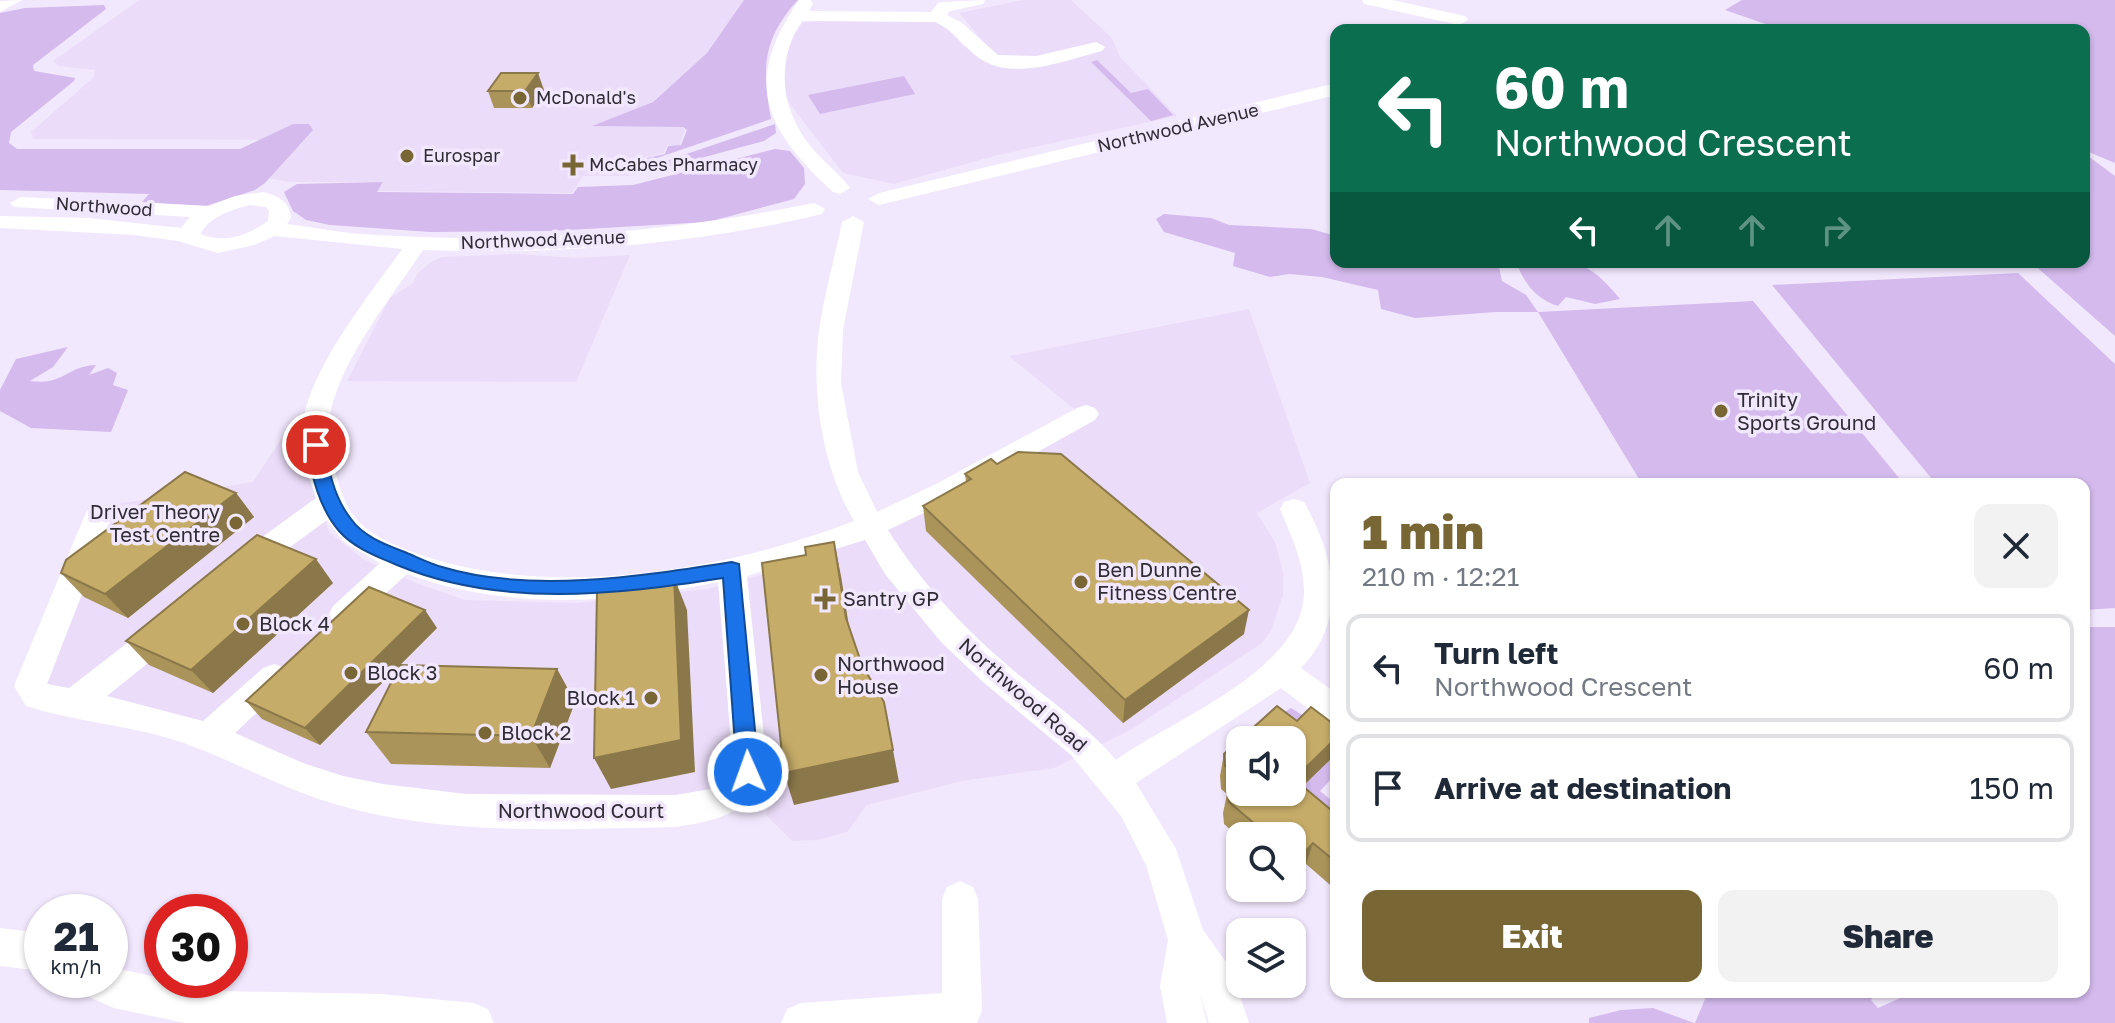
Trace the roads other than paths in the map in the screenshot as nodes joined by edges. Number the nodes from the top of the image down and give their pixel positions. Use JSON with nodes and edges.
{"nodes":[{"id":1,"x":14,"y":0,"type":"edge"},
{"id":2,"x":809,"y":0,"type":"edge"},
{"id":3,"x":977,"y":0,"type":"edge"},
{"id":4,"x":1370,"y":0,"type":"edge"},
{"id":5,"x":1466,"y":0,"type":"edge"},
{"id":6,"x":0,"y":7,"type":"edge"},
{"id":7,"x":795,"y":16,"type":"junction"},
{"id":8,"x":936,"y":17,"type":"junction"},
{"id":9,"x":1446,"y":24,"type":"edge"},
{"id":10,"x":1456,"y":24,"type":"edge"},
{"id":11,"x":1096,"y":47,"type":"dead end"},
{"id":12,"x":1330,"y":90,"type":"edge"},
{"id":13,"x":840,"y":188,"type":"junction"},
{"id":14,"x":879,"y":199,"type":"junction"},
{"id":15,"x":0,"y":203,"type":"edge"},
{"id":16,"x":814,"y":209,"type":"junction"},
{"id":17,"x":209,"y":212,"type":"junction"},
{"id":18,"x":0,"y":222,"type":"edge"},
{"id":19,"x":853,"y":222,"type":"junction"},
{"id":20,"x":271,"y":229,"type":"junction"},
{"id":21,"x":191,"y":237,"type":"junction"},
{"id":22,"x":417,"y":243,"type":"junction"},
{"id":23,"x":1086,"y":414,"type":"dead end"},
{"id":24,"x":331,"y":502,"type":"junction"},
{"id":25,"x":1294,"y":509,"type":"dead end"},
{"id":26,"x":98,"y":517,"type":"dead end"},
{"id":27,"x":870,"y":526,"type":"junction"},
{"id":28,"x":402,"y":561,"type":"junction"},
{"id":29,"x":732,"y":569,"type":"junction"},
{"id":30,"x":220,"y":586,"type":"edge"},
{"id":31,"x":184,"y":615,"type":"edge"},
{"id":32,"x":1282,"y":671,"type":"junction"},
{"id":33,"x":74,"y":703,"type":"junction"},
{"id":34,"x":1330,"y":707,"type":"edge"},
{"id":35,"x":208,"y":737,"type":"junction"},
{"id":36,"x":1114,"y":780,"type":"junction"},
{"id":37,"x":960,"y":899,"type":"dead end"},
{"id":38,"x":1187,"y":940,"type":"junction"},
{"id":39,"x":0,"y":947,"type":"edge"},
{"id":40,"x":24,"y":950,"type":"edge"},
{"id":41,"x":128,"y":992,"type":"edge"},
{"id":42,"x":474,"y":1023,"type":"edge"},
{"id":43,"x":801,"y":1023,"type":"edge"},
{"id":44,"x":1187,"y":1023,"type":"edge"},
{"id":45,"x":1229,"y":1023,"type":"edge"}],
"edges":[{"from":1,"to":6,"type":"street"},
{"from":2,"to":7,"type":"street"},
{"from":3,"to":8,"type":"street"},
{"from":4,"to":9,"type":"street"},
{"from":5,"to":10,"type":"street"},
{"from":7,"to":8,"type":"street"},
{"from":7,"to":13,"type":"street"},
{"from":8,"to":11,"type":"street"},
{"from":12,"to":14,"type":"street","name":"Northwood Avenue"},
{"from":13,"to":14,"type":"street"},
{"from":13,"to":16,"type":"street"},
{"from":14,"to":19,"type":"street"},
{"from":15,"to":17,"type":"street","name":"Northwood"},
{"from":16,"to":19,"type":"street"},
{"from":16,"to":22,"type":"street","name":"Northwood Avenue"},
{"from":17,"to":20,"type":"street","name":"Northwood"},
{"from":17,"to":21,"type":"street"},
{"from":18,"to":21,"type":"street","name":"Northwood"},
{"from":19,"to":27,"type":"street","name":"Northwood Road"},
{"from":20,"to":21,"type":"street","name":"Northwood"},
{"from":20,"to":22,"type":"street","name":"Northwood Avenue"},
{"from":22,"to":24,"type":"street"},
{"from":23,"to":27,"type":"street"},
{"from":24,"to":28,"type":"street"},
{"from":24,"to":30,"type":"street"},
{"from":25,"to":32,"type":"street"},
{"from":26,"to":33,"type":"street","name":"Northwood Court"},
{"from":27,"to":29,"type":"street"},
{"from":27,"to":36,"type":"street","name":"Northwood Road"},
{"from":28,"to":29,"type":"street"},
{"from":28,"to":35,"type":"street"},
{"from":29,"to":35,"type":"street","name":"Northwood Court"},
{"from":31,"to":33,"type":"street"},
{"from":32,"to":34,"type":"street"},
{"from":32,"to":36,"type":"street"},
{"from":33,"to":35,"type":"street","name":"Northwood Court"},
{"from":36,"to":38,"type":"street","name":"Northwood Road"},
{"from":37,"to":43,"type":"street"},
{"from":38,"to":44,"type":"street","name":"Northwood Road"},
{"from":38,"to":45,"type":"street","name":"Northwood Road"},
{"from":39,"to":40,"type":"street"},
{"from":41,"to":42,"type":"street"}]}
